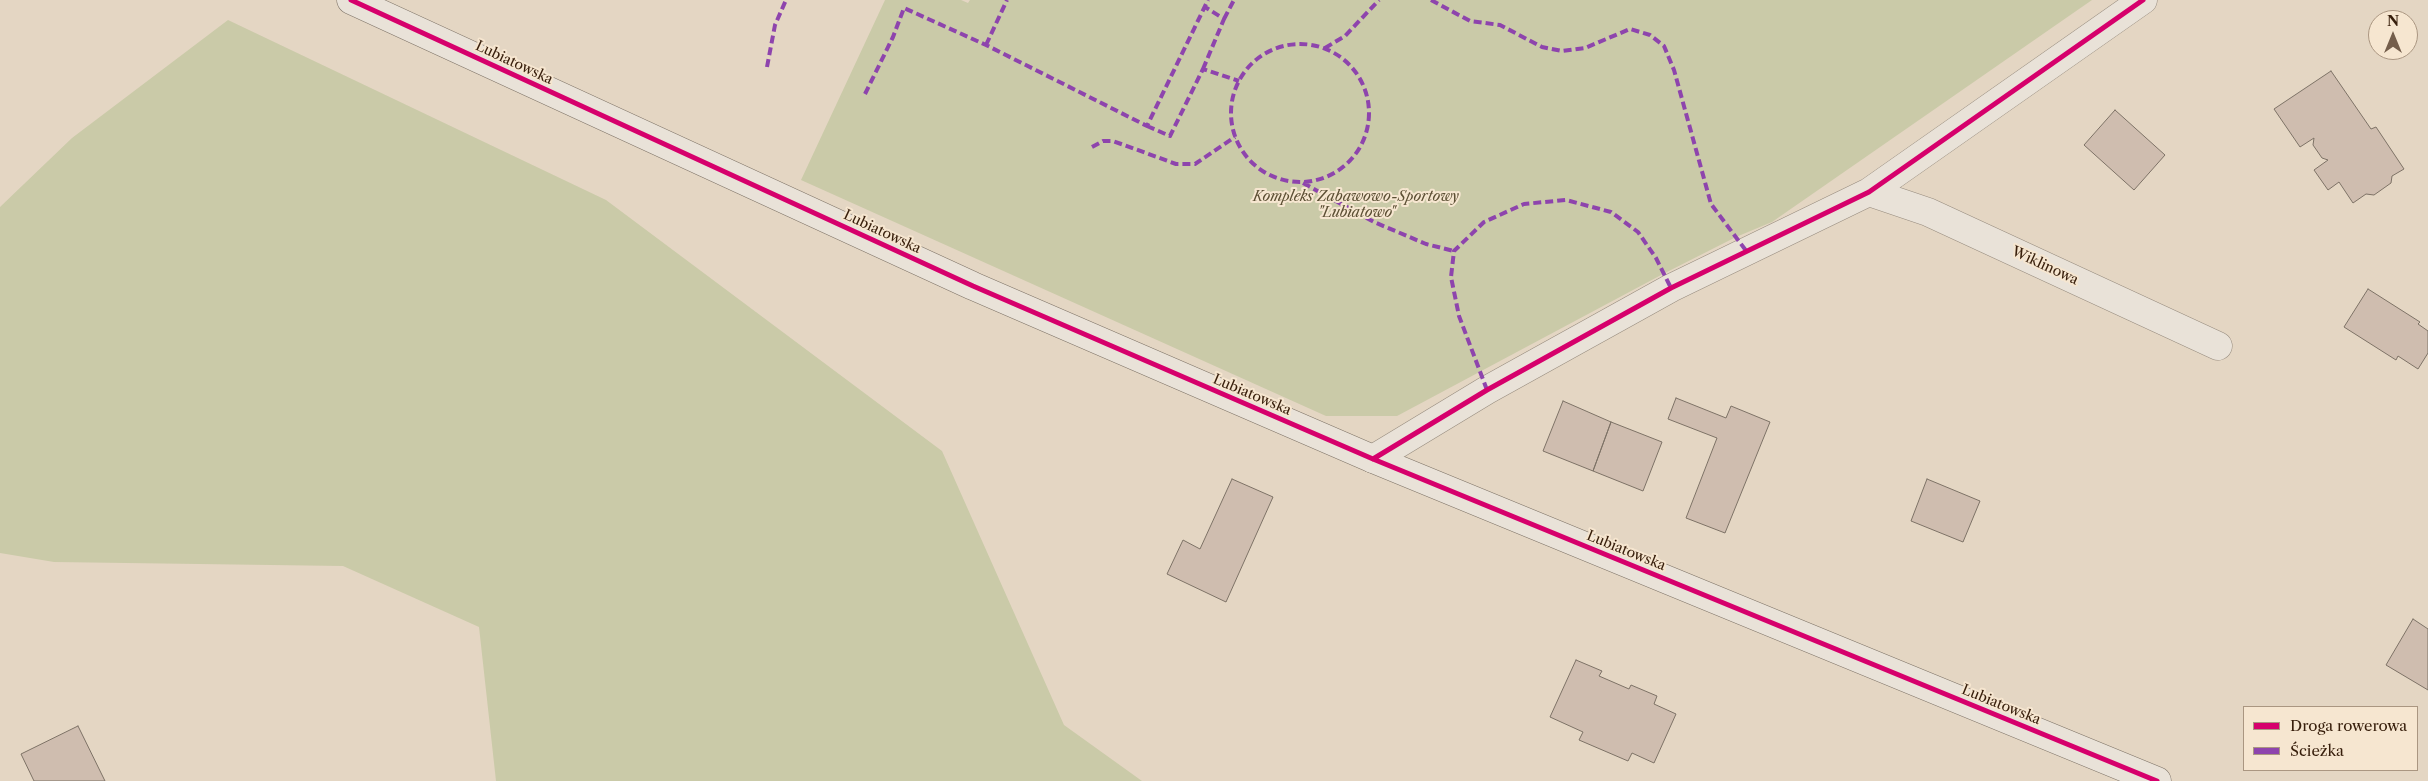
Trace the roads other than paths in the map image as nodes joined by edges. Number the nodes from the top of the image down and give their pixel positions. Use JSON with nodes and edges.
{"nodes":[{"id":1,"x":351,"y":0,"type":"edge"},
{"id":2,"x":2143,"y":0,"type":"edge"},
{"id":3,"x":1869,"y":192,"type":"junction"},
{"id":4,"x":2218,"y":346,"type":"dead end"},
{"id":5,"x":1373,"y":459,"type":"junction"},
{"id":6,"x":2157,"y":781,"type":"edge"}],
"edges":[{"from":1,"to":5,"type":"street","name":"Lubiatowska"},
{"from":2,"to":3,"type":"street"},
{"from":3,"to":4,"type":"street","name":"Wiklinowa"},
{"from":3,"to":5,"type":"street"},
{"from":5,"to":6,"type":"street","name":"Lubiatowska"}]}
